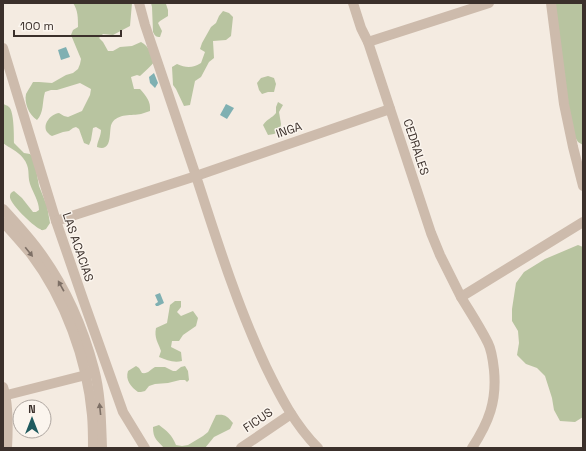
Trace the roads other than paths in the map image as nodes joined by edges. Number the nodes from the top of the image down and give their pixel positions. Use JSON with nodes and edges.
{"nodes":[{"id":1,"x":139,"y":3,"type":"edge"},
{"id":2,"x":353,"y":3,"type":"edge"},
{"id":3,"x":489,"y":3,"type":"edge"},
{"id":4,"x":551,"y":3,"type":"edge"},
{"id":5,"x":368,"y":42,"type":"junction"},
{"id":6,"x":3,"y":48,"type":"edge"},
{"id":7,"x":390,"y":109,"type":"junction"},
{"id":8,"x":196,"y":176,"type":"junction"},
{"id":9,"x":583,"y":186,"type":"edge"},
{"id":10,"x":3,"y":209,"type":"edge"},
{"id":11,"x":56,"y":221,"type":"junction"},
{"id":12,"x":3,"y":222,"type":"edge"},
{"id":13,"x":583,"y":222,"type":"edge"},
{"id":14,"x":461,"y":297,"type":"junction"},
{"id":15,"x":103,"y":355,"type":"junction"},
{"id":16,"x":90,"y":372,"type":"junction"},
{"id":17,"x":109,"y":373,"type":"junction"},
{"id":18,"x":4,"y":392,"type":"edge"},
{"id":19,"x":291,"y":414,"type":"junction"},
{"id":20,"x":7,"y":448,"type":"edge"},
{"id":21,"x":93,"y":448,"type":"edge"},
{"id":22,"x":102,"y":448,"type":"edge"},
{"id":23,"x":145,"y":448,"type":"edge"},
{"id":24,"x":241,"y":448,"type":"edge"},
{"id":25,"x":318,"y":448,"type":"edge"},
{"id":26,"x":472,"y":448,"type":"edge"}],
"edges":[{"from":1,"to":8,"type":"street"},
{"from":2,"to":5,"type":"street","name":"CEDRALES"},
{"from":3,"to":5,"type":"street"},
{"from":4,"to":9,"type":"street"},
{"from":5,"to":7,"type":"street","name":"CEDRALES"},
{"from":6,"to":11,"type":"street","name":"LAS ACACIAS"},
{"from":7,"to":8,"type":"street","name":"INGA"},
{"from":7,"to":14,"type":"street","name":"CEDRALES"},
{"from":8,"to":11,"type":"street"},
{"from":8,"to":19,"type":"street"},
{"from":16,"to":10,"type":"street","one_way":true},
{"from":11,"to":15,"type":"street","name":"LAS ACACIAS"},
{"from":12,"to":16,"type":"street","one_way":true},
{"from":13,"to":14,"type":"street"},
{"from":14,"to":26,"type":"street","name":"CEDRALES"},
{"from":15,"to":16,"type":"street"},
{"from":15,"to":17,"type":"street","name":"LAS ACACIAS"},
{"from":16,"to":17,"type":"street"},
{"from":16,"to":18,"type":"street"},
{"from":16,"to":21,"type":"street"},
{"from":22,"to":16,"type":"street","one_way":true},
{"from":17,"to":23,"type":"street","name":"LAS ACACIAS"},
{"from":18,"to":20,"type":"street"},
{"from":19,"to":24,"type":"street","name":"FICUS"},
{"from":19,"to":25,"type":"street"}]}
